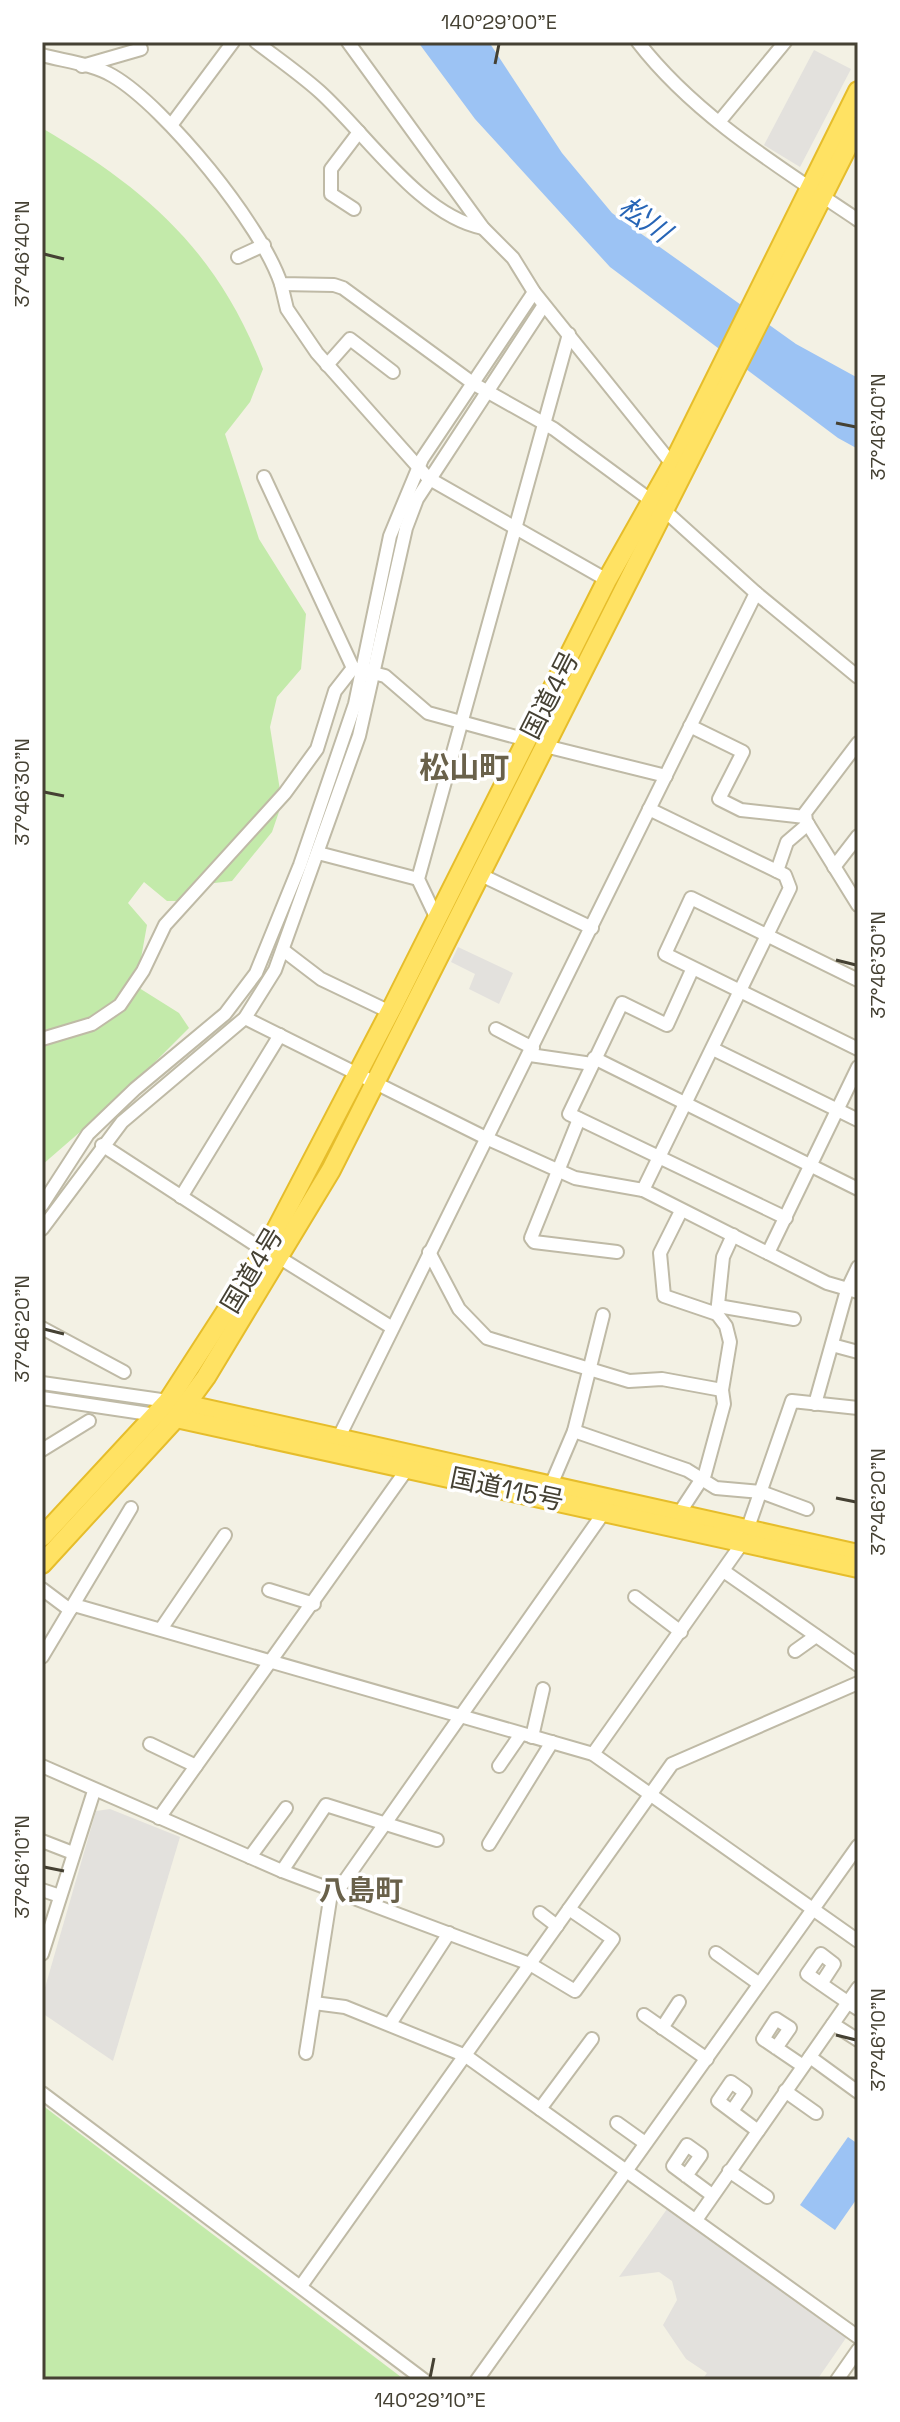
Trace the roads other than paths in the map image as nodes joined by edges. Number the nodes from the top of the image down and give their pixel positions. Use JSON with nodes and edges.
{"nodes":[{"id":1,"x":233,"y":42,"type":"edge"},
{"id":2,"x":256,"y":42,"type":"edge"},
{"id":3,"x":348,"y":42,"type":"edge"},
{"id":4,"x":638,"y":42,"type":"edge"},
{"id":5,"x":785,"y":42,"type":"edge"},
{"id":6,"x":141,"y":49,"type":"dead end"},
{"id":7,"x":42,"y":55,"type":"edge"},
{"id":8,"x":82,"y":66,"type":"junction"},
{"id":9,"x":858,"y":91,"type":"edge"},
{"id":10,"x":719,"y":122,"type":"junction"},
{"id":11,"x":172,"y":124,"type":"junction"},
{"id":12,"x":858,"y":126,"type":"edge"},
{"id":13,"x":359,"y":132,"type":"junction"},
{"id":14,"x":815,"y":196,"type":"junction"},
{"id":15,"x":354,"y":209,"type":"dead end"},
{"id":16,"x":858,"y":220,"type":"edge"},
{"id":17,"x":483,"y":228,"type":"junction"},
{"id":18,"x":264,"y":245,"type":"junction"},
{"id":19,"x":238,"y":257,"type":"dead end"},
{"id":20,"x":281,"y":284,"type":"junction"},
{"id":21,"x":534,"y":292,"type":"junction"},
{"id":22,"x":544,"y":305,"type":"junction"},
{"id":23,"x":569,"y":334,"type":"junction"},
{"id":24,"x":327,"y":365,"type":"junction"},
{"id":25,"x":393,"y":372,"type":"dead end"},
{"id":26,"x":474,"y":384,"type":"junction"},
{"id":27,"x":487,"y":391,"type":"junction"},
{"id":28,"x":542,"y":424,"type":"junction"},
{"id":29,"x":680,"y":461,"type":"junction"},
{"id":30,"x":419,"y":465,"type":"junction"},
{"id":31,"x":264,"y":477,"type":"dead end"},
{"id":32,"x":428,"y":478,"type":"junction"},
{"id":33,"x":658,"y":506,"type":"junction"},
{"id":34,"x":514,"y":529,"type":"junction"},
{"id":35,"x":607,"y":580,"type":"junction"},
{"id":36,"x":756,"y":593,"type":"junction"},
{"id":37,"x":364,"y":671,"type":"junction"},
{"id":38,"x":858,"y":677,"type":"edge"},
{"id":39,"x":459,"y":722,"type":"junction"},
{"id":40,"x":690,"y":726,"type":"junction"},
{"id":41,"x":536,"y":743,"type":"junction"},
{"id":42,"x":858,"y":743,"type":"edge"},
{"id":43,"x":666,"y":776,"type":"junction"},
{"id":44,"x":649,"y":809,"type":"junction"},
{"id":45,"x":806,"y":820,"type":"junction"},
{"id":46,"x":858,"y":836,"type":"edge"},
{"id":47,"x":318,"y":853,"type":"junction"},
{"id":48,"x":834,"y":867,"type":"junction"},
{"id":49,"x":777,"y":871,"type":"junction"},
{"id":50,"x":481,"y":875,"type":"junction"},
{"id":51,"x":418,"y":879,"type":"junction"},
{"id":52,"x":858,"y":905,"type":"edge"},
{"id":53,"x":437,"y":919,"type":"junction"},
{"id":54,"x":592,"y":928,"type":"junction"},
{"id":55,"x":767,"y":934,"type":"junction"},
{"id":56,"x":283,"y":950,"type":"junction"},
{"id":57,"x":692,"y":970,"type":"junction"},
{"id":58,"x":858,"y":980,"type":"edge"},
{"id":59,"x":740,"y":993,"type":"junction"},
{"id":60,"x":390,"y":1012,"type":"junction"},
{"id":61,"x":245,"y":1018,"type":"junction"},
{"id":62,"x":496,"y":1029,"type":"dead end"},
{"id":63,"x":280,"y":1035,"type":"junction"},
{"id":64,"x":42,"y":1039,"type":"edge"},
{"id":65,"x":713,"y":1049,"type":"junction"},
{"id":66,"x":858,"y":1049,"type":"edge"},
{"id":67,"x":532,"y":1052,"type":"junction"},
{"id":68,"x":593,"y":1061,"type":"junction"},
{"id":69,"x":858,"y":1067,"type":"edge"},
{"id":70,"x":358,"y":1074,"type":"junction"},
{"id":71,"x":375,"y":1084,"type":"junction"},
{"id":72,"x":686,"y":1101,"type":"junction"},
{"id":73,"x":837,"y":1110,"type":"junction"},
{"id":74,"x":579,"y":1119,"type":"junction"},
{"id":75,"x":858,"y":1120,"type":"edge"},
{"id":76,"x":486,"y":1138,"type":"junction"},
{"id":77,"x":102,"y":1145,"type":"junction"},
{"id":78,"x":660,"y":1155,"type":"junction"},
{"id":79,"x":812,"y":1166,"type":"junction"},
{"id":80,"x":557,"y":1170,"type":"junction"},
{"id":81,"x":858,"y":1189,"type":"edge"},
{"id":82,"x":643,"y":1190,"type":"junction"},
{"id":83,"x":181,"y":1197,"type":"junction"},
{"id":84,"x":42,"y":1205,"type":"edge"},
{"id":85,"x":681,"y":1211,"type":"junction"},
{"id":86,"x":786,"y":1218,"type":"junction"},
{"id":87,"x":42,"y":1229,"type":"edge"},
{"id":88,"x":733,"y":1235,"type":"junction"},
{"id":89,"x":429,"y":1252,"type":"junction"},
{"id":90,"x":617,"y":1252,"type":"dead end"},
{"id":91,"x":768,"y":1253,"type":"junction"},
{"id":92,"x":272,"y":1254,"type":"junction"},
{"id":93,"x":858,"y":1267,"type":"edge"},
{"id":94,"x":852,"y":1291,"type":"edge"},
{"id":95,"x":718,"y":1310,"type":"junction"},
{"id":96,"x":603,"y":1315,"type":"dead end"},
{"id":97,"x":794,"y":1319,"type":"dead end"},
{"id":98,"x":391,"y":1327,"type":"junction"},
{"id":99,"x":42,"y":1328,"type":"edge"},
{"id":100,"x":832,"y":1345,"type":"junction"},
{"id":101,"x":858,"y":1352,"type":"edge"},
{"id":102,"x":591,"y":1368,"type":"junction"},
{"id":103,"x":124,"y":1372,"type":"dead end"},
{"id":104,"x":42,"y":1383,"type":"edge"},
{"id":105,"x":722,"y":1390,"type":"junction"},
{"id":106,"x":42,"y":1398,"type":"edge"},
{"id":107,"x":815,"y":1404,"type":"junction"},
{"id":108,"x":858,"y":1408,"type":"edge"},
{"id":109,"x":171,"y":1409,"type":"junction"},
{"id":110,"x":89,"y":1421,"type":"dead end"},
{"id":111,"x":574,"y":1431,"type":"junction"},
{"id":112,"x":339,"y":1437,"type":"junction"},
{"id":113,"x":42,"y":1450,"type":"edge"},
{"id":114,"x":411,"y":1461,"type":"junction"},
{"id":115,"x":700,"y":1477,"type":"junction"},
{"id":116,"x":551,"y":1485,"type":"junction"},
{"id":117,"x":761,"y":1492,"type":"junction"},
{"id":118,"x":608,"y":1504,"type":"junction"},
{"id":119,"x":131,"y":1508,"type":"dead end"},
{"id":120,"x":807,"y":1509,"type":"dead end"},
{"id":121,"x":680,"y":1512,"type":"junction"},
{"id":122,"x":225,"y":1535,"type":"dead end"},
{"id":123,"x":746,"y":1535,"type":"junction"},
{"id":124,"x":42,"y":1537,"type":"edge"},
{"id":125,"x":858,"y":1554,"type":"edge"},
{"id":126,"x":42,"y":1564,"type":"edge"},
{"id":127,"x":858,"y":1568,"type":"edge"},
{"id":128,"x":725,"y":1572,"type":"junction"},
{"id":129,"x":42,"y":1589,"type":"edge"},
{"id":130,"x":269,"y":1590,"type":"dead end"},
{"id":131,"x":635,"y":1597,"type":"dead end"},
{"id":132,"x":314,"y":1604,"type":"junction"},
{"id":133,"x":72,"y":1607,"type":"junction"},
{"id":134,"x":161,"y":1629,"type":"junction"},
{"id":135,"x":681,"y":1632,"type":"junction"},
{"id":136,"x":816,"y":1636,"type":"junction"},
{"id":137,"x":795,"y":1651,"type":"dead end"},
{"id":138,"x":42,"y":1657,"type":"edge"},
{"id":139,"x":273,"y":1661,"type":"junction"},
{"id":140,"x":858,"y":1665,"type":"edge"},
{"id":141,"x":858,"y":1683,"type":"edge"},
{"id":142,"x":543,"y":1689,"type":"dead end"},
{"id":143,"x":460,"y":1715,"type":"junction"},
{"id":144,"x":526,"y":1735,"type":"junction"},
{"id":145,"x":552,"y":1742,"type":"junction"},
{"id":146,"x":150,"y":1744,"type":"dead end"},
{"id":147,"x":593,"y":1754,"type":"junction"},
{"id":148,"x":42,"y":1766,"type":"edge"},
{"id":149,"x":196,"y":1766,"type":"junction"},
{"id":150,"x":499,"y":1766,"type":"dead end"},
{"id":151,"x":94,"y":1791,"type":"junction"},
{"id":152,"x":650,"y":1793,"type":"junction"},
{"id":153,"x":286,"y":1808,"type":"dead end"},
{"id":154,"x":159,"y":1818,"type":"junction"},
{"id":155,"x":387,"y":1825,"type":"junction"},
{"id":156,"x":437,"y":1840,"type":"dead end"},
{"id":157,"x":42,"y":1841,"type":"edge"},
{"id":158,"x":489,"y":1844,"type":"dead end"},
{"id":159,"x":858,"y":1846,"type":"edge"},
{"id":160,"x":73,"y":1853,"type":"junction"},
{"id":161,"x":250,"y":1857,"type":"junction"},
{"id":162,"x":282,"y":1871,"type":"junction"},
{"id":163,"x":336,"y":1888,"type":"junction"},
{"id":164,"x":42,"y":1890,"type":"edge"},
{"id":165,"x":60,"y":1896,"type":"junction"},
{"id":166,"x":569,"y":1909,"type":"junction"},
{"id":167,"x":812,"y":1910,"type":"junction"},
{"id":168,"x":540,"y":1913,"type":"dead end"},
{"id":169,"x":557,"y":1926,"type":"junction"},
{"id":170,"x":449,"y":1933,"type":"junction"},
{"id":171,"x":858,"y":1941,"type":"edge"},
{"id":172,"x":716,"y":1953,"type":"dead end"},
{"id":173,"x":42,"y":1954,"type":"edge"},
{"id":174,"x":530,"y":1964,"type":"junction"},
{"id":175,"x":758,"y":1983,"type":"junction"},
{"id":176,"x":821,"y":1984,"type":"dead end"},
{"id":177,"x":858,"y":1988,"type":"edge"},
{"id":178,"x":679,"y":2002,"type":"dead end"},
{"id":179,"x":314,"y":2003,"type":"junction"},
{"id":180,"x":853,"y":2005,"type":"edge"},
{"id":181,"x":644,"y":2015,"type":"dead end"},
{"id":182,"x":390,"y":2024,"type":"junction"},
{"id":183,"x":833,"y":2024,"type":"junction"},
{"id":184,"x":662,"y":2028,"type":"junction"},
{"id":185,"x":592,"y":2039,"type":"dead end"},
{"id":186,"x":858,"y":2040,"type":"edge"},
{"id":187,"x":776,"y":2048,"type":"dead end"},
{"id":188,"x":306,"y":2053,"type":"dead end"},
{"id":189,"x":466,"y":2056,"type":"junction"},
{"id":190,"x":707,"y":2059,"type":"junction"},
{"id":191,"x":806,"y":2061,"type":"junction"},
{"id":192,"x":785,"y":2091,"type":"junction"},
{"id":193,"x":858,"y":2092,"type":"edge"},
{"id":194,"x":42,"y":2093,"type":"edge"},
{"id":195,"x":540,"y":2109,"type":"junction"},
{"id":196,"x":732,"y":2111,"type":"dead end"},
{"id":197,"x":816,"y":2113,"type":"dead end"},
{"id":198,"x":617,"y":2123,"type":"dead end"},
{"id":199,"x":758,"y":2131,"type":"junction"},
{"id":200,"x":645,"y":2143,"type":"junction"},
{"id":201,"x":626,"y":2169,"type":"junction"},
{"id":202,"x":729,"y":2171,"type":"junction"},
{"id":203,"x":686,"y":2176,"type":"dead end"},
{"id":204,"x":712,"y":2195,"type":"junction"},
{"id":205,"x":767,"y":2197,"type":"dead end"},
{"id":206,"x":696,"y":2220,"type":"junction"},
{"id":207,"x":301,"y":2286,"type":"junction"},
{"id":208,"x":858,"y":2337,"type":"edge"},
{"id":209,"x":858,"y":2350,"type":"edge"},
{"id":210,"x":424,"y":2380,"type":"edge"},
{"id":211,"x":477,"y":2380,"type":"edge"},
{"id":212,"x":837,"y":2380,"type":"edge"}],
"edges":[{"from":1,"to":11,"type":"street"},
{"from":2,"to":13,"type":"street"},
{"from":3,"to":17,"type":"street"},
{"from":4,"to":10,"type":"street"},
{"from":5,"to":10,"type":"street"},
{"from":6,"to":8,"type":"street"},
{"from":7,"to":8,"type":"street"},
{"from":8,"to":11,"type":"street"},
{"from":9,"to":14,"type":"highway","name":"国道4号"},
{"from":10,"to":14,"type":"street"},
{"from":11,"to":18,"type":"street"},
{"from":12,"to":14,"type":"highway","name":"国道4号"},
{"from":13,"to":15,"type":"street"},
{"from":13,"to":17,"type":"street"},
{"from":14,"to":16,"type":"street"},
{"from":14,"to":29,"type":"highway","name":"国道4号"},
{"from":17,"to":21,"type":"street"},
{"from":18,"to":19,"type":"street"},
{"from":18,"to":20,"type":"street"},
{"from":20,"to":24,"type":"street"},
{"from":20,"to":26,"type":"street"},
{"from":21,"to":22,"type":"street"},
{"from":21,"to":26,"type":"street"},
{"from":22,"to":23,"type":"street"},
{"from":22,"to":27,"type":"street"},
{"from":23,"to":28,"type":"street"},
{"from":23,"to":29,"type":"street"},
{"from":24,"to":25,"type":"street"},
{"from":24,"to":30,"type":"street"},
{"from":26,"to":27,"type":"street"},
{"from":26,"to":30,"type":"street"},
{"from":27,"to":28,"type":"street"},
{"from":27,"to":32,"type":"street"},
{"from":28,"to":33,"type":"street"},
{"from":28,"to":34,"type":"street"},
{"from":29,"to":33,"type":"highway","name":"国道4号"},
{"from":30,"to":32,"type":"street"},
{"from":30,"to":37,"type":"street"},
{"from":31,"to":37,"type":"street"},
{"from":32,"to":34,"type":"street"},
{"from":32,"to":37,"type":"street"},
{"from":33,"to":35,"type":"highway","name":"国道4号"},
{"from":33,"to":36,"type":"street"},
{"from":33,"to":41,"type":"highway","name":"国道4号"},
{"from":34,"to":35,"type":"street"},
{"from":34,"to":39,"type":"street"},
{"from":35,"to":41,"type":"highway","name":"国道4号"},
{"from":36,"to":38,"type":"street"},
{"from":36,"to":40,"type":"street"},
{"from":37,"to":39,"type":"street"},
{"from":37,"to":47,"type":"street"},
{"from":37,"to":64,"type":"street"},
{"from":37,"to":84,"type":"street"},
{"from":39,"to":41,"type":"street"},
{"from":39,"to":51,"type":"street"},
{"from":40,"to":43,"type":"street"},
{"from":40,"to":45,"type":"street"},
{"from":41,"to":43,"type":"street"},
{"from":41,"to":50,"type":"highway","name":"国道4号"},
{"from":41,"to":53,"type":"highway","name":"国道4号"},
{"from":42,"to":45,"type":"street"},
{"from":43,"to":44,"type":"street"},
{"from":44,"to":49,"type":"street"},
{"from":44,"to":54,"type":"street"},
{"from":45,"to":48,"type":"street"},
{"from":45,"to":49,"type":"street"},
{"from":46,"to":48,"type":"street"},
{"from":47,"to":51,"type":"street"},
{"from":47,"to":56,"type":"street"},
{"from":48,"to":52,"type":"street"},
{"from":49,"to":55,"type":"street"},
{"from":50,"to":54,"type":"street"},
{"from":50,"to":71,"type":"highway","name":"国道4号"},
{"from":51,"to":53,"type":"street"},
{"from":53,"to":60,"type":"highway","name":"国道4号"},
{"from":54,"to":67,"type":"street"},
{"from":55,"to":57,"type":"street"},
{"from":55,"to":58,"type":"street"},
{"from":55,"to":59,"type":"street"},
{"from":56,"to":60,"type":"street"},
{"from":56,"to":61,"type":"street"},
{"from":57,"to":59,"type":"street"},
{"from":57,"to":68,"type":"street"},
{"from":59,"to":65,"type":"street"},
{"from":59,"to":66,"type":"street"},
{"from":60,"to":70,"type":"highway","name":"国道4号"},
{"from":61,"to":63,"type":"street"},
{"from":61,"to":77,"type":"street"},
{"from":62,"to":67,"type":"street"},
{"from":63,"to":70,"type":"street"},
{"from":63,"to":83,"type":"street"},
{"from":65,"to":72,"type":"street"},
{"from":65,"to":73,"type":"street"},
{"from":67,"to":68,"type":"street"},
{"from":67,"to":76,"type":"street"},
{"from":68,"to":72,"type":"street"},
{"from":68,"to":74,"type":"street"},
{"from":69,"to":73,"type":"street"},
{"from":70,"to":71,"type":"street"},
{"from":70,"to":92,"type":"highway","name":"国道4号"},
{"from":71,"to":76,"type":"street"},
{"from":71,"to":92,"type":"highway","name":"国道4号"},
{"from":72,"to":78,"type":"street"},
{"from":72,"to":79,"type":"street"},
{"from":73,"to":75,"type":"street"},
{"from":73,"to":79,"type":"street"},
{"from":74,"to":78,"type":"street"},
{"from":74,"to":80,"type":"street"},
{"from":76,"to":80,"type":"street"},
{"from":76,"to":89,"type":"street"},
{"from":77,"to":83,"type":"street"},
{"from":77,"to":87,"type":"street"},
{"from":78,"to":82,"type":"street"},
{"from":78,"to":86,"type":"street"},
{"from":79,"to":81,"type":"street"},
{"from":79,"to":86,"type":"street"},
{"from":80,"to":82,"type":"street"},
{"from":80,"to":90,"type":"street"},
{"from":82,"to":85,"type":"street"},
{"from":83,"to":92,"type":"street"},
{"from":85,"to":88,"type":"street"},
{"from":85,"to":95,"type":"street"},
{"from":86,"to":91,"type":"street"},
{"from":88,"to":91,"type":"street"},
{"from":88,"to":95,"type":"street"},
{"from":89,"to":98,"type":"street"},
{"from":89,"to":102,"type":"street"},
{"from":91,"to":94,"type":"street"},
{"from":92,"to":98,"type":"street"},
{"from":92,"to":109,"type":"highway","name":"国道4号"},
{"from":93,"to":94,"type":"street"},
{"from":94,"to":100,"type":"street"},
{"from":95,"to":97,"type":"street"},
{"from":95,"to":105,"type":"street"},
{"from":96,"to":102,"type":"street"},
{"from":98,"to":112,"type":"street"},
{"from":99,"to":103,"type":"street"},
{"from":100,"to":101,"type":"street"},
{"from":100,"to":107,"type":"street"},
{"from":102,"to":105,"type":"street"},
{"from":102,"to":111,"type":"street"},
{"from":104,"to":109,"type":"street"},
{"from":105,"to":115,"type":"street"},
{"from":106,"to":109,"type":"street"},
{"from":107,"to":108,"type":"street"},
{"from":107,"to":117,"type":"street"},
{"from":109,"to":112,"type":"highway","name":"国道115号"},
{"from":109,"to":114,"type":"highway","name":"国道115号"},
{"from":109,"to":124,"type":"highway"},
{"from":109,"to":126,"type":"highway"},
{"from":110,"to":113,"type":"street"},
{"from":111,"to":115,"type":"street"},
{"from":111,"to":116,"type":"street"},
{"from":112,"to":114,"type":"highway","name":"国道115号"},
{"from":114,"to":116,"type":"highway","name":"国道115号"},
{"from":114,"to":118,"type":"highway","name":"国道115号"},
{"from":114,"to":132,"type":"street"},
{"from":115,"to":117,"type":"street"},
{"from":115,"to":121,"type":"street"},
{"from":116,"to":118,"type":"highway","name":"国道115号"},
{"from":117,"to":120,"type":"street"},
{"from":117,"to":123,"type":"street"},
{"from":118,"to":121,"type":"highway","name":"国道115号"},
{"from":118,"to":123,"type":"highway","name":"国道115号"},
{"from":118,"to":143,"type":"street"},
{"from":119,"to":133,"type":"street"},
{"from":121,"to":123,"type":"highway","name":"国道115号"},
{"from":122,"to":134,"type":"street"},
{"from":123,"to":125,"type":"highway","name":"国道115号"},
{"from":123,"to":127,"type":"highway","name":"国道115号"},
{"from":123,"to":128,"type":"street"},
{"from":128,"to":135,"type":"street"},
{"from":128,"to":136,"type":"street"},
{"from":129,"to":133,"type":"street"},
{"from":130,"to":132,"type":"street"},
{"from":131,"to":135,"type":"street"},
{"from":132,"to":139,"type":"street"},
{"from":133,"to":134,"type":"street"},
{"from":133,"to":138,"type":"street"},
{"from":134,"to":139,"type":"street"},
{"from":135,"to":147,"type":"street"},
{"from":136,"to":137,"type":"street"},
{"from":136,"to":140,"type":"street"},
{"from":139,"to":143,"type":"street"},
{"from":139,"to":149,"type":"street"},
{"from":141,"to":152,"type":"street"},
{"from":142,"to":144,"type":"street"},
{"from":143,"to":144,"type":"street"},
{"from":143,"to":155,"type":"street"},
{"from":144,"to":145,"type":"street"},
{"from":144,"to":150,"type":"street"},
{"from":145,"to":147,"type":"street"},
{"from":145,"to":158,"type":"street"},
{"from":146,"to":149,"type":"street"},
{"from":147,"to":152,"type":"street"},
{"from":148,"to":151,"type":"street"},
{"from":149,"to":154,"type":"street"},
{"from":151,"to":154,"type":"street"},
{"from":151,"to":160,"type":"street"},
{"from":152,"to":166,"type":"street"},
{"from":152,"to":167,"type":"street"},
{"from":153,"to":161,"type":"street"},
{"from":154,"to":161,"type":"street"},
{"from":155,"to":156,"type":"street"},
{"from":155,"to":162,"type":"street"},
{"from":155,"to":163,"type":"street"},
{"from":157,"to":160,"type":"street"},
{"from":159,"to":167,"type":"street"},
{"from":160,"to":165,"type":"street"},
{"from":161,"to":162,"type":"street"},
{"from":162,"to":163,"type":"street"},
{"from":163,"to":170,"type":"street"},
{"from":163,"to":179,"type":"street"},
{"from":164,"to":165,"type":"street"},
{"from":165,"to":173,"type":"street"},
{"from":166,"to":169,"type":"street"},
{"from":166,"to":174,"type":"street"},
{"from":167,"to":171,"type":"street"},
{"from":167,"to":175,"type":"street"},
{"from":168,"to":169,"type":"street"},
{"from":169,"to":174,"type":"street"},
{"from":170,"to":174,"type":"street"},
{"from":170,"to":182,"type":"street"},
{"from":172,"to":175,"type":"street"},
{"from":174,"to":189,"type":"street"},
{"from":175,"to":190,"type":"street"},
{"from":176,"to":180,"type":"street"},
{"from":177,"to":180,"type":"street"},
{"from":178,"to":184,"type":"street"},
{"from":179,"to":182,"type":"street"},
{"from":179,"to":188,"type":"street"},
{"from":180,"to":183,"type":"street"},
{"from":181,"to":184,"type":"street"},
{"from":182,"to":189,"type":"street"},
{"from":183,"to":186,"type":"street"},
{"from":183,"to":191,"type":"street"},
{"from":184,"to":190,"type":"street"},
{"from":185,"to":195,"type":"street"},
{"from":187,"to":191,"type":"street"},
{"from":189,"to":195,"type":"street"},
{"from":189,"to":207,"type":"street"},
{"from":190,"to":200,"type":"street"},
{"from":191,"to":192,"type":"street"},
{"from":191,"to":193,"type":"street"},
{"from":192,"to":197,"type":"street"},
{"from":192,"to":199,"type":"street"},
{"from":194,"to":207,"type":"street"},
{"from":195,"to":201,"type":"street"},
{"from":196,"to":199,"type":"street"},
{"from":198,"to":200,"type":"street"},
{"from":199,"to":202,"type":"street"},
{"from":200,"to":201,"type":"street"},
{"from":201,"to":206,"type":"street"},
{"from":201,"to":211,"type":"street"},
{"from":202,"to":204,"type":"street"},
{"from":202,"to":205,"type":"street"},
{"from":203,"to":204,"type":"street"},
{"from":204,"to":206,"type":"street"},
{"from":206,"to":208,"type":"street"},
{"from":207,"to":210,"type":"street"},
{"from":209,"to":212,"type":"street"}]}
